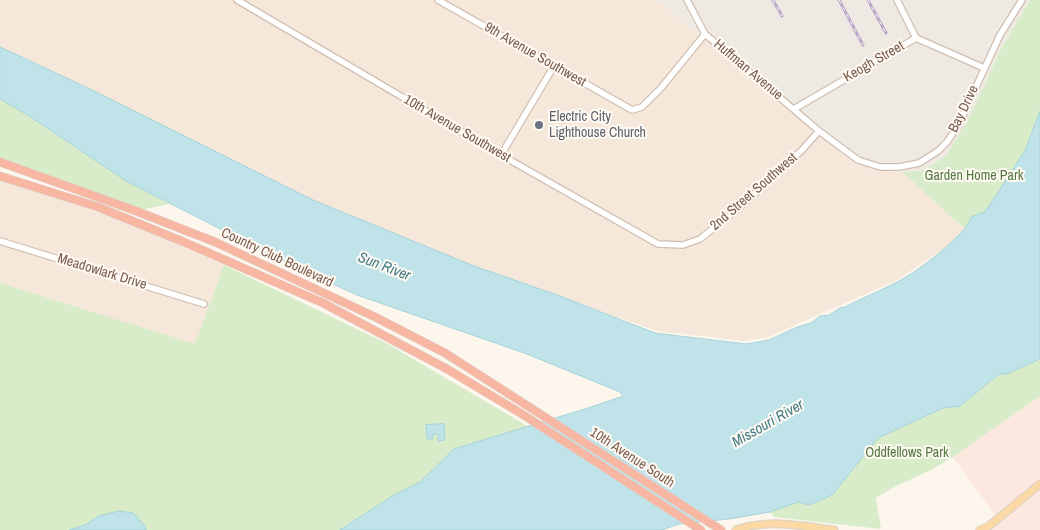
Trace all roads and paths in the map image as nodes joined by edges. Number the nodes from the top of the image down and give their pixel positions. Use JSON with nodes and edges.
{"nodes":[{"id":1,"x":237,"y":0,"type":"edge"},
{"id":2,"x":438,"y":0,"type":"edge"},
{"id":3,"x":687,"y":0,"type":"edge"},
{"id":4,"x":897,"y":0,"type":"edge"},
{"id":5,"x":1022,"y":0,"type":"edge"},
{"id":6,"x":705,"y":34,"type":"junction"},
{"id":7,"x":916,"y":38,"type":"junction"},
{"id":8,"x":554,"y":66,"type":"junction"},
{"id":9,"x":984,"y":68,"type":"junction"},
{"id":10,"x":794,"y":109,"type":"junction"},
{"id":11,"x":819,"y":131,"type":"junction"},
{"id":12,"x":502,"y":155,"type":"junction"},
{"id":13,"x":0,"y":162,"type":"edge"},
{"id":14,"x":0,"y":176,"type":"edge"},
{"id":15,"x":0,"y":240,"type":"edge"},
{"id":16,"x":683,"y":245,"type":"joint"},
{"id":17,"x":204,"y":304,"type":"dead end"},
{"id":18,"x":529,"y":406,"type":"joint"},
{"id":19,"x":522,"y":414,"type":"joint"},
{"id":20,"x":1040,"y":484,"type":"edge"},
{"id":21,"x":701,"y":530,"type":"edge"},
{"id":22,"x":721,"y":530,"type":"edge"},
{"id":23,"x":736,"y":530,"type":"edge"},
{"id":24,"x":834,"y":530,"type":"edge"},
{"id":25,"x":980,"y":530,"type":"edge"}],
"edges":[{"from":1,"to":12,"type":"street","name":"10th Avenue Southwest"},
{"from":2,"to":8,"type":"street","name":"9th Avenue Southwest"},
{"from":3,"to":6,"type":"street","name":"Huffman Avenue"},
{"from":4,"to":7,"type":"street"},
{"from":5,"to":9,"type":"street","name":"Bay Drive"},
{"from":6,"to":8,"type":"street","name":"9th Avenue Southwest"},
{"from":6,"to":10,"type":"street","name":"Huffman Avenue"},
{"from":7,"to":9,"type":"street","name":"Keogh Street"},
{"from":7,"to":10,"type":"street","name":"Keogh Street"},
{"from":8,"to":12,"type":"street"},
{"from":9,"to":11,"type":"street","name":"Bay Drive"},
{"from":10,"to":11,"type":"street","name":"Huffman Avenue"},
{"from":11,"to":16,"type":"street","name":"2nd Street Southwest"},
{"from":12,"to":16,"type":"street","name":"10th Avenue Southwest"},
{"from":13,"to":18,"type":"highway","name":"Country Club Boulevard"},
{"from":14,"to":19,"type":"highway","name":"Country Club Boulevard"},
{"from":15,"to":17,"type":"street","name":"Meadowlark Drive"},
{"from":18,"to":22,"type":"highway","name":"10th Avenue South"},
{"from":19,"to":21,"type":"highway","name":"10th Avenue South"},
{"from":20,"to":25,"type":"main road"},
{"from":23,"to":24,"type":"main road"}]}
